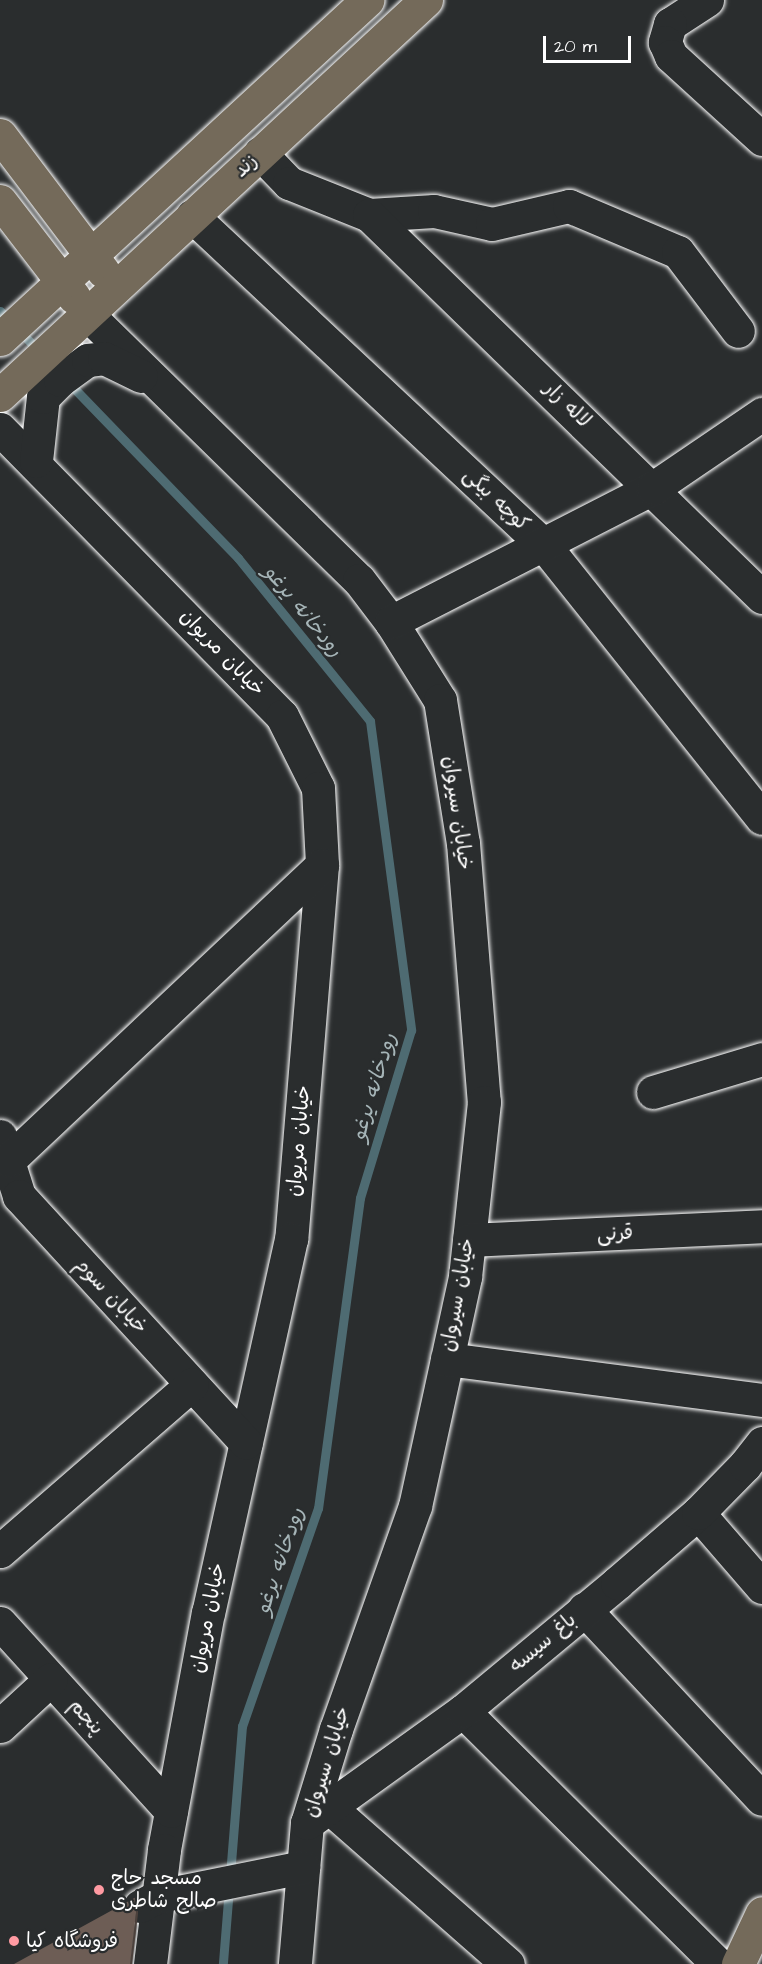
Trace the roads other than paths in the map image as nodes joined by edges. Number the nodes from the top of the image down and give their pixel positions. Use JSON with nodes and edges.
{"nodes":[{"id":1,"x":367,"y":0,"type":"edge"},
{"id":2,"x":426,"y":0,"type":"edge"},
{"id":3,"x":707,"y":0,"type":"edge"},
{"id":4,"x":0,"y":135,"type":"edge"},
{"id":5,"x":762,"y":140,"type":"edge"},
{"id":6,"x":260,"y":153,"type":"junction"},
{"id":7,"x":0,"y":201,"type":"edge"},
{"id":8,"x":369,"y":215,"type":"junction"},
{"id":9,"x":192,"y":216,"type":"junction"},
{"id":10,"x":90,"y":252,"type":"junction"},
{"id":11,"x":114,"y":287,"type":"junction"},
{"id":12,"x":49,"y":291,"type":"junction"},
{"id":13,"x":76,"y":322,"type":"junction"},
{"id":14,"x":738,"y":331,"type":"dead end"},
{"id":15,"x":0,"y":339,"type":"edge"},
{"id":16,"x":166,"y":392,"type":"junction"},
{"id":17,"x":0,"y":395,"type":"edge"},
{"id":18,"x":762,"y":414,"type":"edge"},
{"id":19,"x":0,"y":429,"type":"edge"},
{"id":20,"x":36,"y":461,"type":"junction"},
{"id":21,"x":653,"y":488,"type":"junction"},
{"id":22,"x":544,"y":545,"type":"junction"},
{"id":23,"x":762,"y":597,"type":"edge"},
{"id":24,"x":391,"y":622,"type":"junction"},
{"id":25,"x":762,"y":818,"type":"edge"},
{"id":26,"x":322,"y":865,"type":"junction"},
{"id":27,"x":762,"y":1059,"type":"edge"},
{"id":28,"x":653,"y":1092,"type":"dead end"},
{"id":29,"x":5,"y":1148,"type":"edge"},
{"id":30,"x":9,"y":1204,"type":"edge"},
{"id":31,"x":762,"y":1226,"type":"edge"},
{"id":32,"x":469,"y":1240,"type":"junction"},
{"id":33,"x":447,"y":1359,"type":"junction"},
{"id":34,"x":192,"y":1384,"type":"junction"},
{"id":35,"x":762,"y":1400,"type":"edge"},
{"id":36,"x":246,"y":1443,"type":"junction"},
{"id":37,"x":762,"y":1443,"type":"edge"},
{"id":38,"x":698,"y":1513,"type":"junction"},
{"id":39,"x":0,"y":1551,"type":"edge"},
{"id":40,"x":762,"y":1587,"type":"edge"},
{"id":41,"x":584,"y":1609,"type":"junction"},
{"id":42,"x":0,"y":1623,"type":"edge"},
{"id":43,"x":51,"y":1679,"type":"junction"},
{"id":44,"x":463,"y":1711,"type":"junction"},
{"id":45,"x":0,"y":1726,"type":"edge"},
{"id":46,"x":762,"y":1799,"type":"edge"},
{"id":47,"x":171,"y":1811,"type":"junction"},
{"id":48,"x":318,"y":1815,"type":"junction"},
{"id":49,"x":303,"y":1867,"type":"junction"},
{"id":50,"x":159,"y":1896,"type":"junction"},
{"id":51,"x":762,"y":1913,"type":"edge"},
{"id":52,"x":111,"y":1923,"type":"edge"},
{"id":53,"x":296,"y":1963,"type":"edge"},
{"id":54,"x":727,"y":1963,"type":"edge"},
{"id":55,"x":150,"y":1964,"type":"edge"},
{"id":56,"x":508,"y":1964,"type":"edge"}],
"edges":[{"from":1,"to":10,"type":"main road","name":"زند"},
{"from":2,"to":6,"type":"main road","name":"زند"},
{"from":3,"to":5,"type":"street"},
{"from":4,"to":10,"type":"main road"},
{"from":6,"to":8,"type":"street"},
{"from":6,"to":9,"type":"main road","name":"زند"},
{"from":7,"to":12,"type":"main road"},
{"from":8,"to":14,"type":"street"},
{"from":8,"to":21,"type":"street","name":"لاله زار"},
{"from":9,"to":11,"type":"main road","name":"زند"},
{"from":9,"to":22,"type":"street","name":"کوچه بیگی"},
{"from":10,"to":11,"type":"main road"},
{"from":10,"to":12,"type":"main road","name":"زند"},
{"from":11,"to":13,"type":"main road","name":"زند"},
{"from":12,"to":13,"type":"main road"},
{"from":12,"to":15,"type":"main road","name":"زند"},
{"from":13,"to":16,"type":"street"},
{"from":13,"to":17,"type":"main road","name":"زند"},
{"from":16,"to":20,"type":"street"},
{"from":16,"to":24,"type":"street","name":"خیابان سیروان"},
{"from":18,"to":21,"type":"street"},
{"from":19,"to":20,"type":"street","name":"خیابان مریوان"},
{"from":20,"to":26,"type":"street","name":"خیابان مریوان"},
{"from":21,"to":22,"type":"street"},
{"from":21,"to":23,"type":"street","name":"لاله زار"},
{"from":22,"to":24,"type":"street"},
{"from":22,"to":25,"type":"street","name":"کوچه بیگی"},
{"from":24,"to":32,"type":"street","name":"خیابان سیروان"},
{"from":26,"to":29,"type":"street"},
{"from":26,"to":36,"type":"street","name":"خیابان مریوان"},
{"from":27,"to":28,"type":"street"},
{"from":29,"to":30,"type":"street","name":"خیابان سوم"},
{"from":30,"to":34,"type":"street","name":"خیابان سوم"},
{"from":31,"to":32,"type":"street","name":"قرنی"},
{"from":32,"to":33,"type":"street","name":"خیابان سیروان"},
{"from":33,"to":35,"type":"street"},
{"from":33,"to":48,"type":"street","name":"خیابان سیروان"},
{"from":34,"to":36,"type":"street","name":"خیابان سوم"},
{"from":34,"to":39,"type":"street"},
{"from":36,"to":47,"type":"street","name":"خیابان مریوان"},
{"from":37,"to":38,"type":"street","name":"باغ سیسه"},
{"from":38,"to":40,"type":"street"},
{"from":38,"to":41,"type":"street","name":"باغ سیسه"},
{"from":41,"to":44,"type":"street","name":"باغ سیسه"},
{"from":41,"to":46,"type":"street"},
{"from":42,"to":43,"type":"street","name":"پنجم"},
{"from":43,"to":45,"type":"street"},
{"from":43,"to":47,"type":"street","name":"پنجم"},
{"from":44,"to":48,"type":"street","name":"باغ سیسه"},
{"from":44,"to":54,"type":"street"},
{"from":47,"to":50,"type":"street","name":"خیابان مریوان"},
{"from":48,"to":49,"type":"street","name":"خیابان سیروان"},
{"from":48,"to":56,"type":"street"},
{"from":49,"to":50,"type":"street"},
{"from":49,"to":53,"type":"street","name":"خیابان سیروان"},
{"from":50,"to":52,"type":"street"},
{"from":50,"to":55,"type":"street","name":"خیابان مریوان"},
{"from":51,"to":54,"type":"main road"}]}
